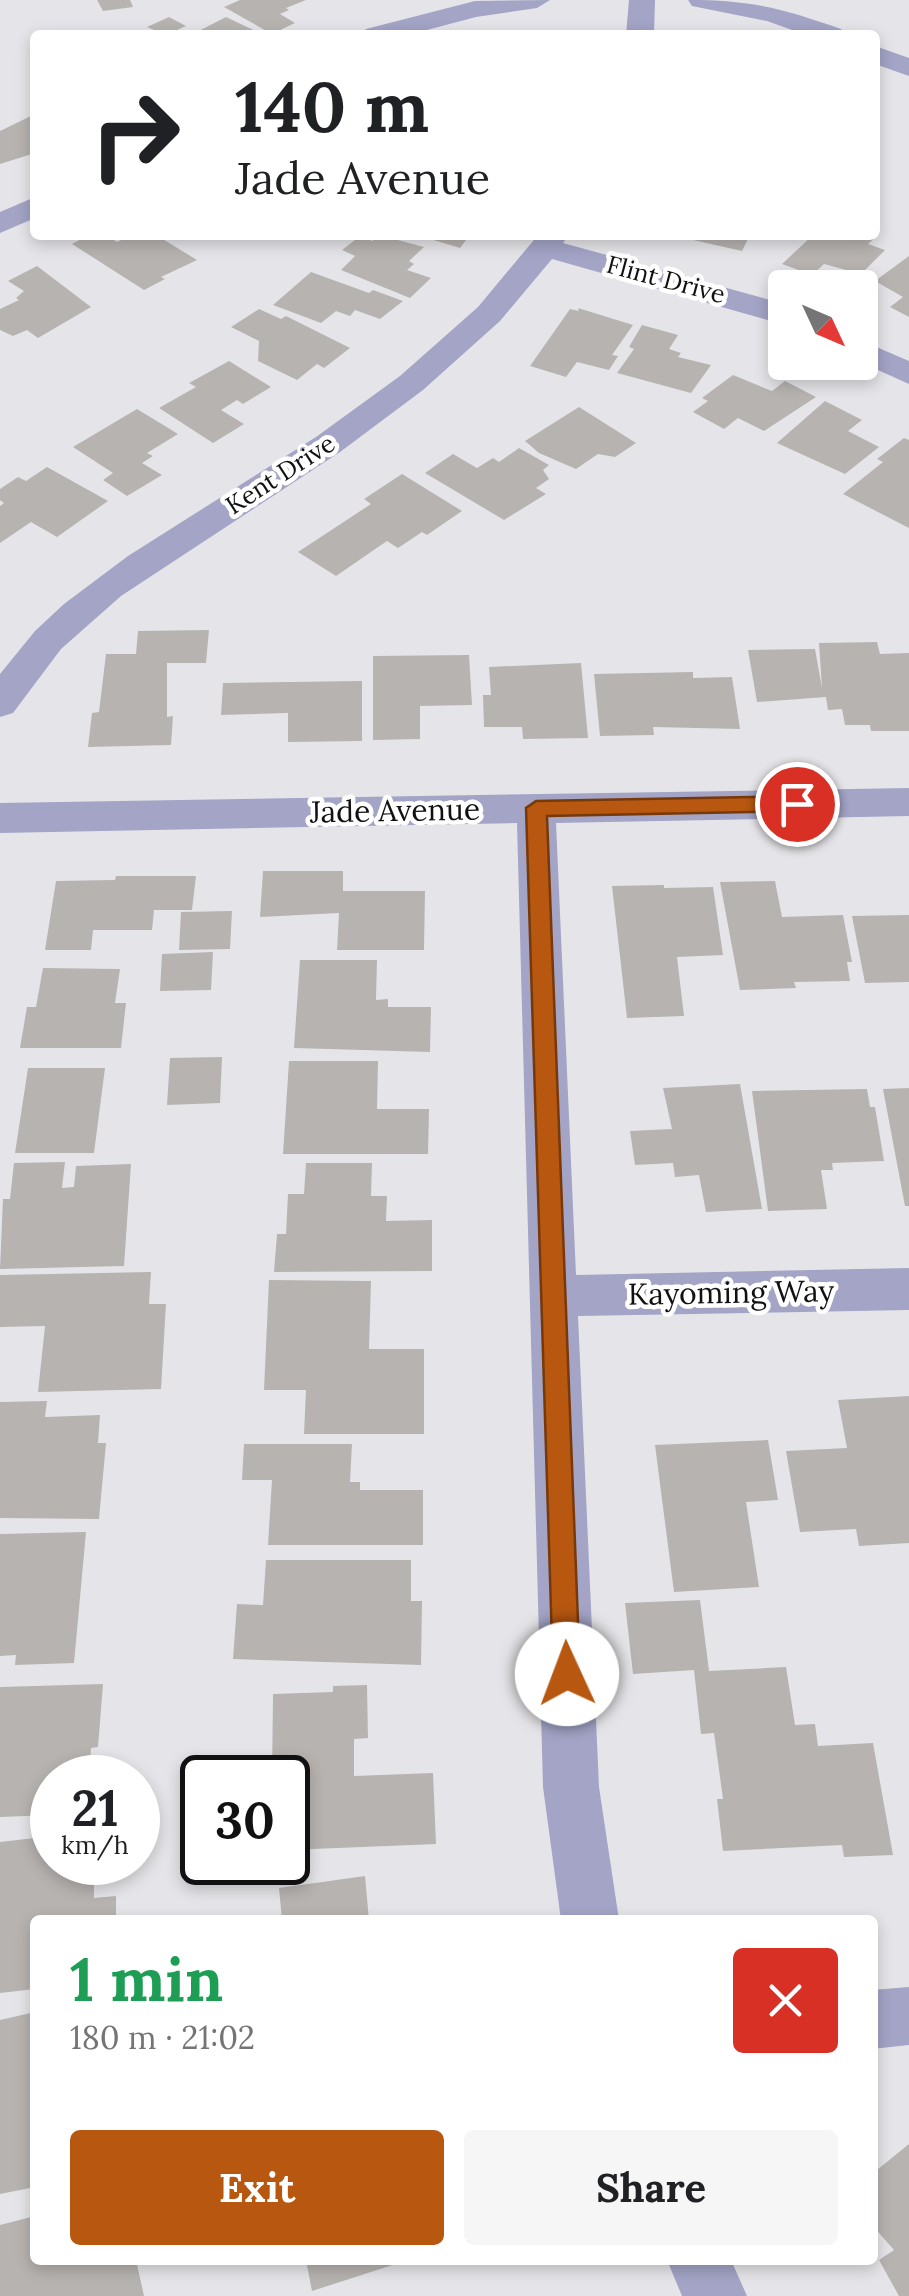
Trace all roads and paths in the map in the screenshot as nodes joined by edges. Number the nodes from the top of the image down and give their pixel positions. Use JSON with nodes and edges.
{"nodes":[{"id":1,"x":537,"y":0,"type":"edge"},
{"id":2,"x":642,"y":0,"type":"edge"},
{"id":3,"x":701,"y":0,"type":"edge"},
{"id":4,"x":395,"y":30,"type":"edge"},
{"id":5,"x":640,"y":30,"type":"edge"},
{"id":6,"x":818,"y":30,"type":"edge"},
{"id":7,"x":880,"y":56,"type":"edge"},
{"id":8,"x":909,"y":68,"type":"edge"},
{"id":9,"x":30,"y":209,"type":"edge"},
{"id":10,"x":0,"y":224,"type":"edge"},
{"id":11,"x":550,"y":242,"type":"edge"},
{"id":12,"x":768,"y":309,"type":"edge"},
{"id":13,"x":878,"y":359,"type":"edge"},
{"id":14,"x":909,"y":374,"type":"edge"},
{"id":15,"x":0,"y":704,"type":"edge"},
{"id":16,"x":909,"y":802,"type":"edge"},
{"id":17,"x":536,"y":808,"type":"junction"},
{"id":18,"x":0,"y":818,"type":"edge"},
{"id":19,"x":909,"y":1289,"type":"edge"},
{"id":20,"x":553,"y":1296,"type":"junction"},
{"id":21,"x":589,"y":1915,"type":"edge"},
{"id":22,"x":909,"y":2016,"type":"edge"},
{"id":23,"x":878,"y":2019,"type":"edge"},
{"id":24,"x":700,"y":2265,"type":"edge"},
{"id":25,"x":715,"y":2296,"type":"edge"}],
"edges":[{"from":1,"to":4,"type":"street"},
{"from":2,"to":5,"type":"street"},
{"from":3,"to":6,"type":"street"},
{"from":7,"to":8,"type":"street"},
{"from":9,"to":10,"type":"street"},
{"from":11,"to":12,"type":"street","name":"Flint Drive"},
{"from":11,"to":15,"type":"street","name":"Kent Drive"},
{"from":13,"to":14,"type":"street"},
{"from":16,"to":17,"type":"street","name":"Jade Avenue"},
{"from":17,"to":18,"type":"street","name":"Jade Avenue"},
{"from":17,"to":20,"type":"street"},
{"from":19,"to":20,"type":"street","name":"Kayoming Way"},
{"from":20,"to":21,"type":"street"},
{"from":22,"to":23,"type":"street"},
{"from":24,"to":25,"type":"street"}]}
